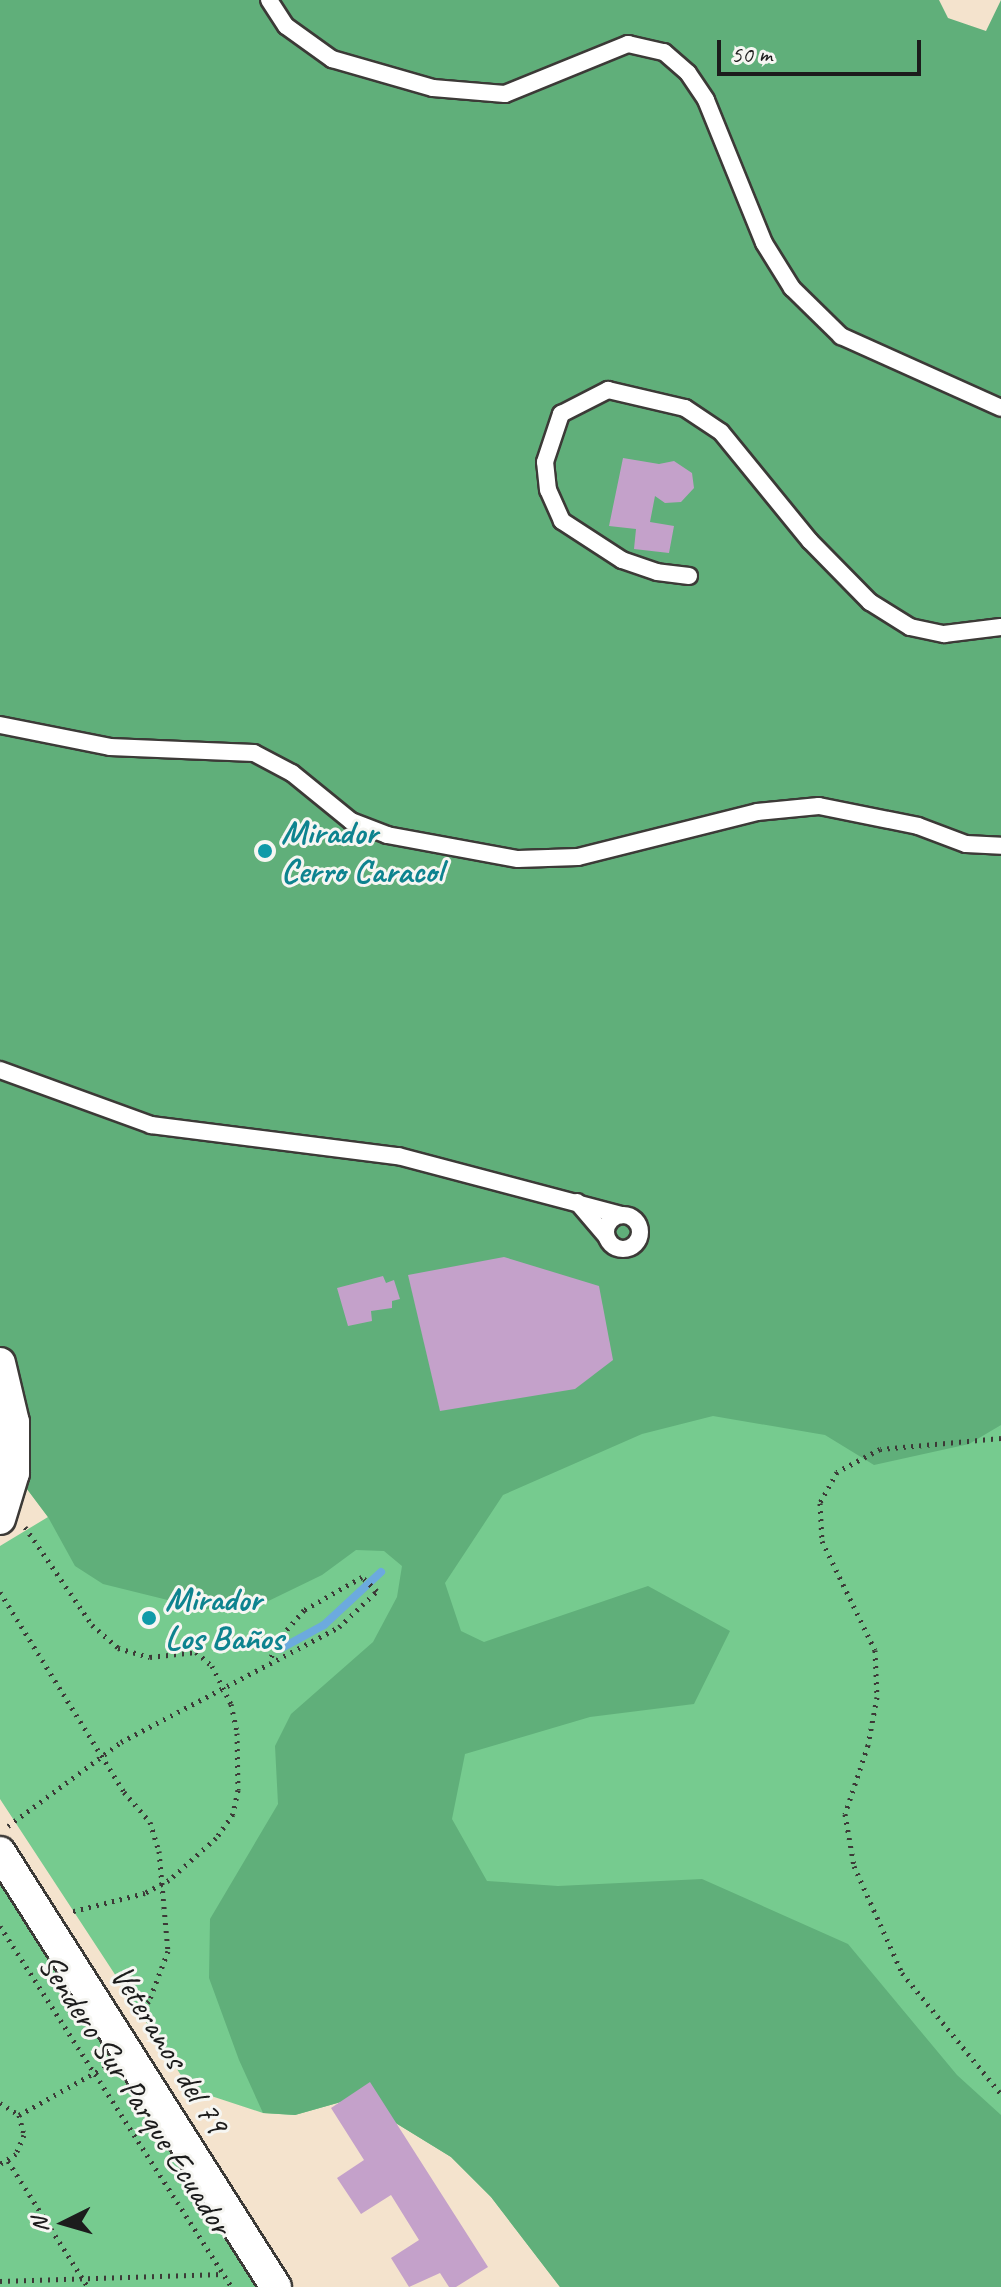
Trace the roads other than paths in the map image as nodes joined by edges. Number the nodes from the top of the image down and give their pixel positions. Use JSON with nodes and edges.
{"nodes":[{"id":1,"x":269,"y":0,"type":"edge"},
{"id":2,"x":1001,"y":408,"type":"edge"},
{"id":3,"x":689,"y":576,"type":"dead end"},
{"id":4,"x":1001,"y":627,"type":"edge"},
{"id":5,"x":0,"y":725,"type":"edge"},
{"id":6,"x":1001,"y":846,"type":"edge"},
{"id":7,"x":0,"y":1070,"type":"edge"},
{"id":8,"x":577,"y":1202,"type":"junction"},
{"id":9,"x":622,"y":1215,"type":"junction"},
{"id":10,"x":606,"y":1236,"type":"junction"},
{"id":11,"x":0,"y":1363,"type":"edge"},
{"id":12,"x":4,"y":1512,"type":"edge"},
{"id":13,"x":0,"y":1852,"type":"edge"},
{"id":14,"x":276,"y":2287,"type":"edge"}],
"edges":[{"from":1,"to":2,"type":"lane"},
{"from":3,"to":4,"type":"lane"},
{"from":5,"to":6,"type":"lane"},
{"from":7,"to":8,"type":"lane"},
{"from":8,"to":9,"type":"lane"},
{"from":8,"to":10,"type":"lane"},
{"from":9,"to":10,"type":"lane"},
{"from":9,"to":10,"type":"lane"},
{"from":11,"to":12,"type":"street"},
{"from":13,"to":14,"type":"street","name":"Veteranos del 79"}]}
